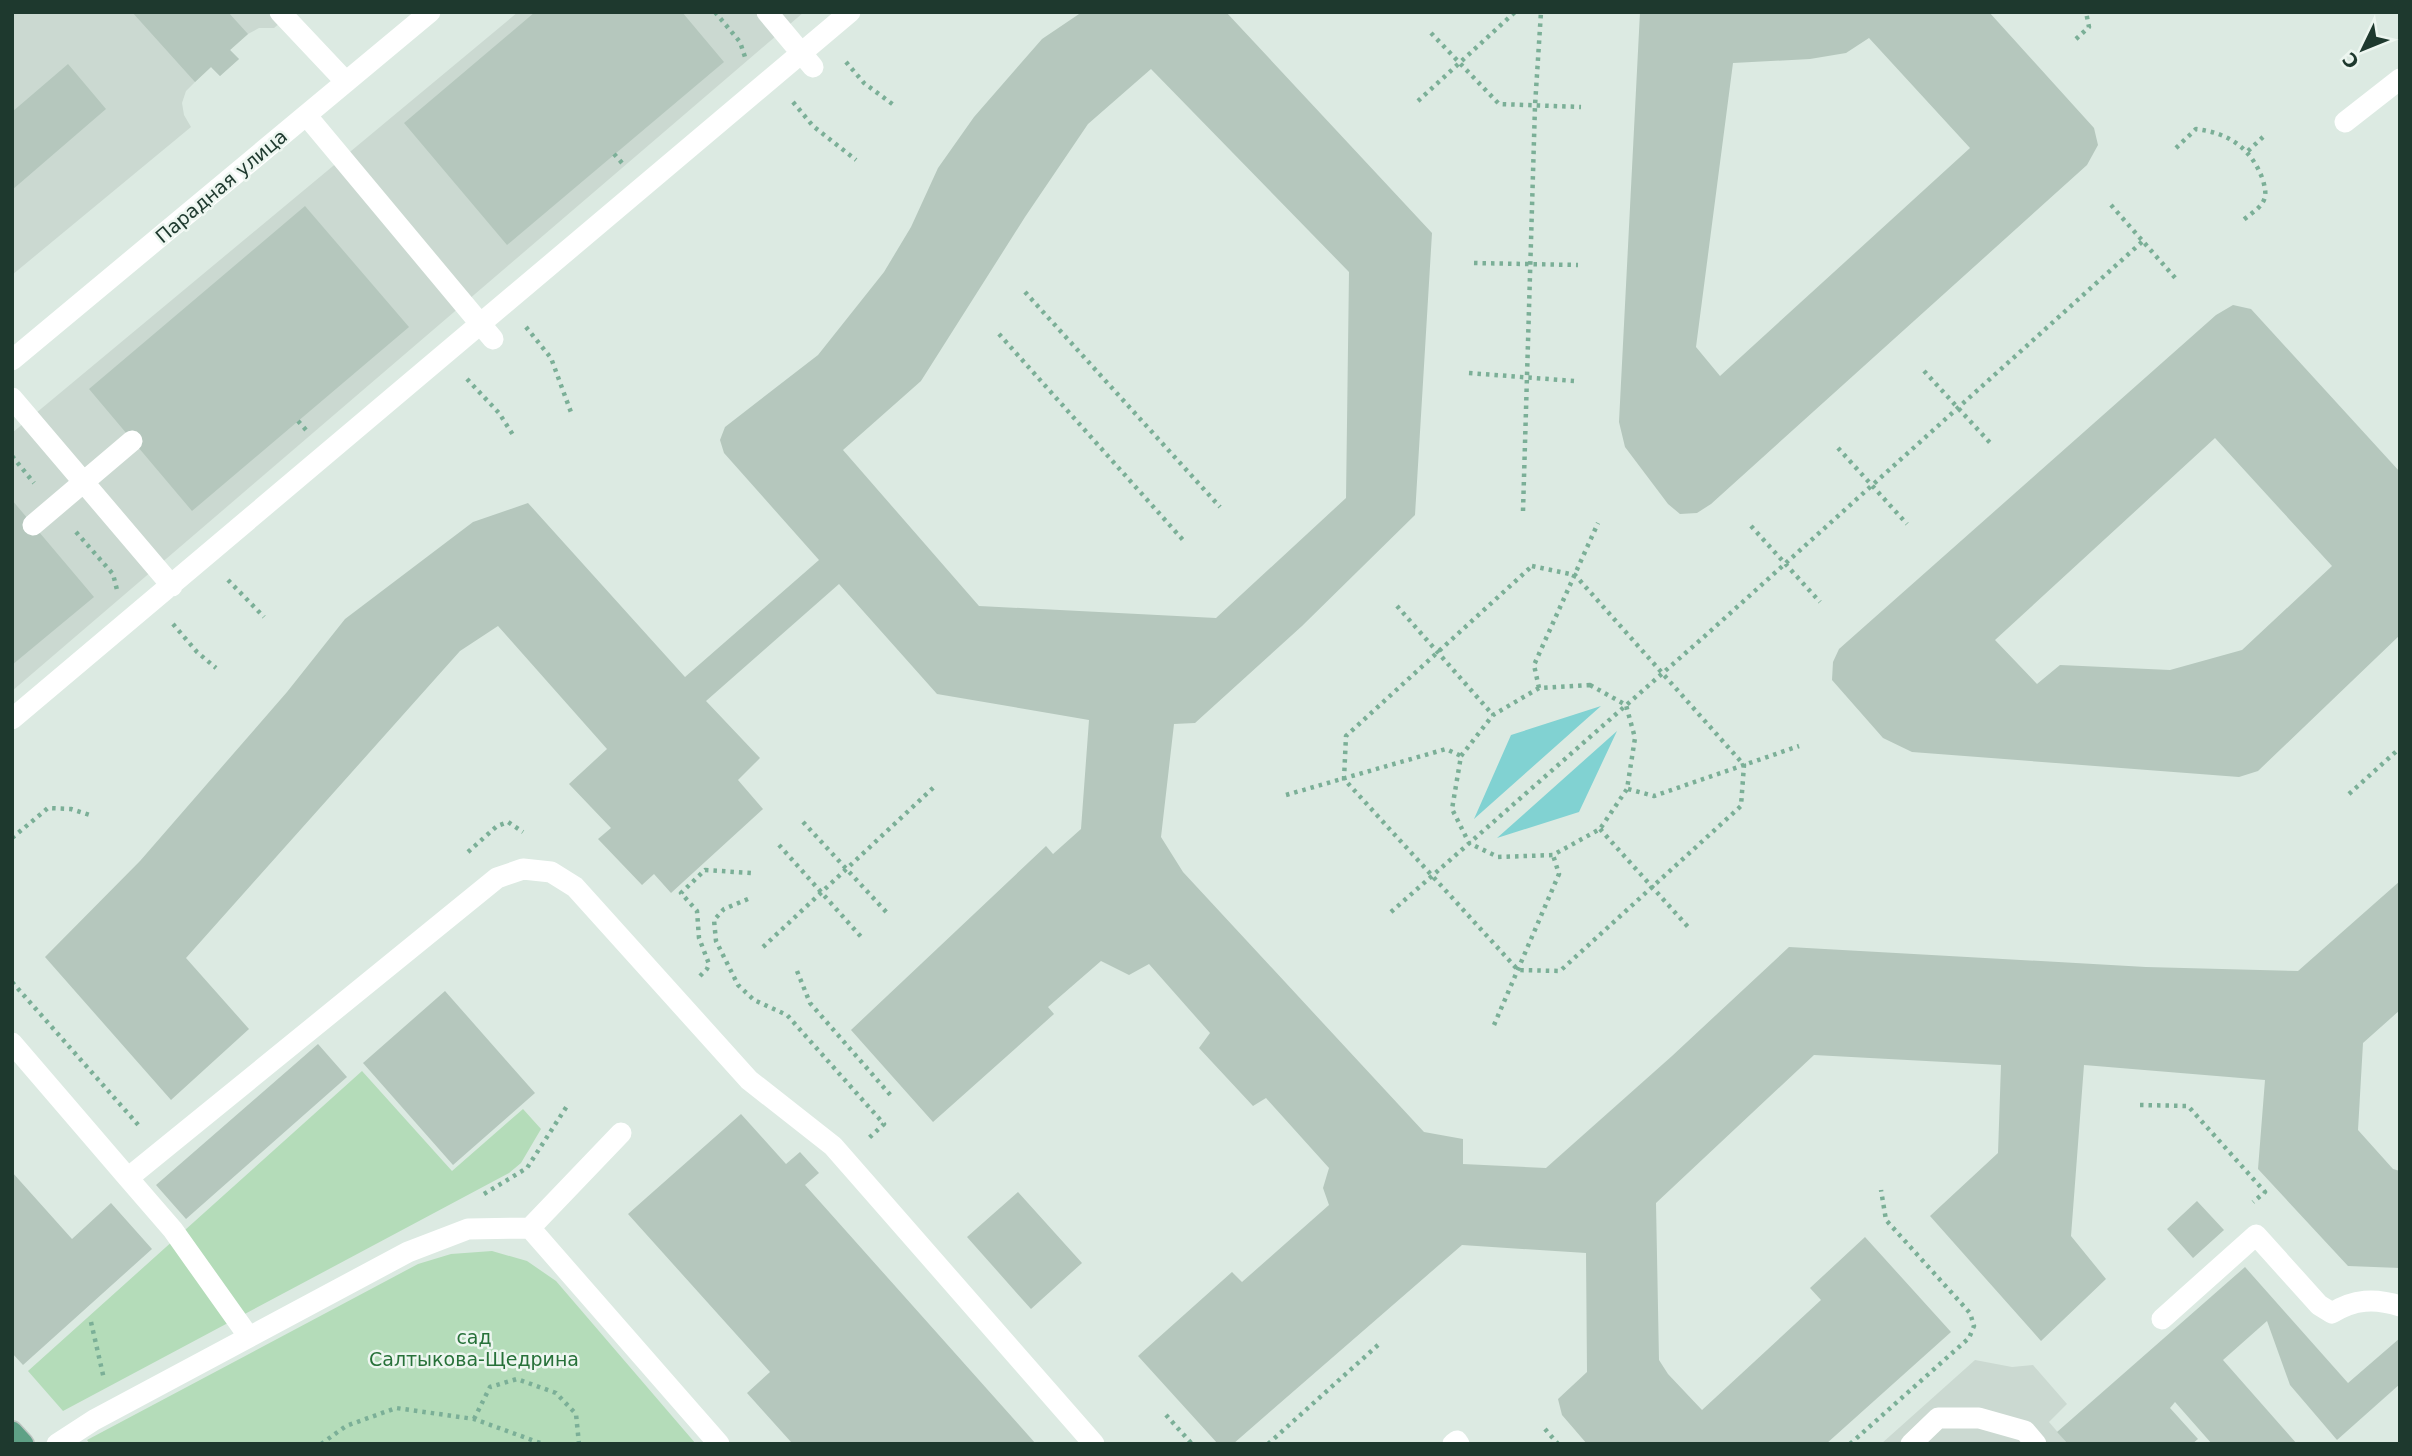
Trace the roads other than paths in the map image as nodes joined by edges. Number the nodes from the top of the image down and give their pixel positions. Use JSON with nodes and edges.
{"nodes":[{"id":1,"x":280,"y":12,"type":"edge"},
{"id":2,"x":430,"y":12,"type":"edge"},
{"id":3,"x":767,"y":12,"type":"edge"},
{"id":4,"x":850,"y":12,"type":"edge"},
{"id":5,"x":807,"y":60,"type":"junction"},
{"id":6,"x":2400,"y":79,"type":"edge"},
{"id":7,"x":346,"y":82,"type":"junction"},
{"id":8,"x":306,"y":115,"type":"junction"},
{"id":9,"x":2346,"y":122,"type":"dead end"},
{"id":10,"x":487,"y":332,"type":"junction"},
{"id":11,"x":12,"y":360,"type":"edge"},
{"id":12,"x":12,"y":398,"type":"edge"},
{"id":13,"x":132,"y":441,"type":"dead end"},
{"id":14,"x":84,"y":482,"type":"junction"},
{"id":15,"x":33,"y":525,"type":"dead end"},
{"id":16,"x":181,"y":585,"type":"junction"},
{"id":17,"x":12,"y":719,"type":"edge"},
{"id":18,"x":12,"y":1043,"type":"edge"},
{"id":19,"x":621,"y":1133,"type":"dead end"},
{"id":20,"x":128,"y":1178,"type":"junction"},
{"id":21,"x":530,"y":1228,"type":"junction"},
{"id":22,"x":2400,"y":1306,"type":"edge"},
{"id":23,"x":2162,"y":1319,"type":"dead end"},
{"id":24,"x":249,"y":1337,"type":"junction"},
{"id":25,"x":12,"y":1432,"type":"edge"},
{"id":26,"x":23,"y":1444,"type":"edge"},
{"id":27,"x":57,"y":1444,"type":"edge"},
{"id":28,"x":719,"y":1444,"type":"edge"},
{"id":29,"x":1094,"y":1444,"type":"edge"},
{"id":30,"x":1453,"y":1444,"type":"edge"},
{"id":31,"x":1459,"y":1444,"type":"edge"},
{"id":32,"x":1911,"y":1444,"type":"edge"},
{"id":33,"x":2036,"y":1444,"type":"edge"}],
"edges":[{"from":1,"to":7,"type":"street"},
{"from":2,"to":7,"type":"street","name":"Парадная улица"},
{"from":3,"to":5,"type":"street"},
{"from":4,"to":5,"type":"street"},
{"from":5,"to":10,"type":"street"},
{"from":6,"to":9,"type":"street"},
{"from":7,"to":8,"type":"street","name":"Парадная улица"},
{"from":8,"to":10,"type":"street"},
{"from":8,"to":11,"type":"street","name":"Парадная улица"},
{"from":10,"to":16,"type":"street"},
{"from":12,"to":14,"type":"street"},
{"from":13,"to":14,"type":"street"},
{"from":14,"to":15,"type":"street"},
{"from":14,"to":16,"type":"street"},
{"from":16,"to":17,"type":"street"},
{"from":18,"to":20,"type":"street"},
{"from":19,"to":21,"type":"street"},
{"from":20,"to":24,"type":"street"},
{"from":20,"to":29,"type":"street"},
{"from":21,"to":24,"type":"street"},
{"from":21,"to":28,"type":"street"},
{"from":22,"to":23,"type":"street"},
{"from":24,"to":27,"type":"street"},
{"from":25,"to":26,"type":"main road"},
{"from":30,"to":31,"type":"street"},
{"from":32,"to":33,"type":"street"}]}
